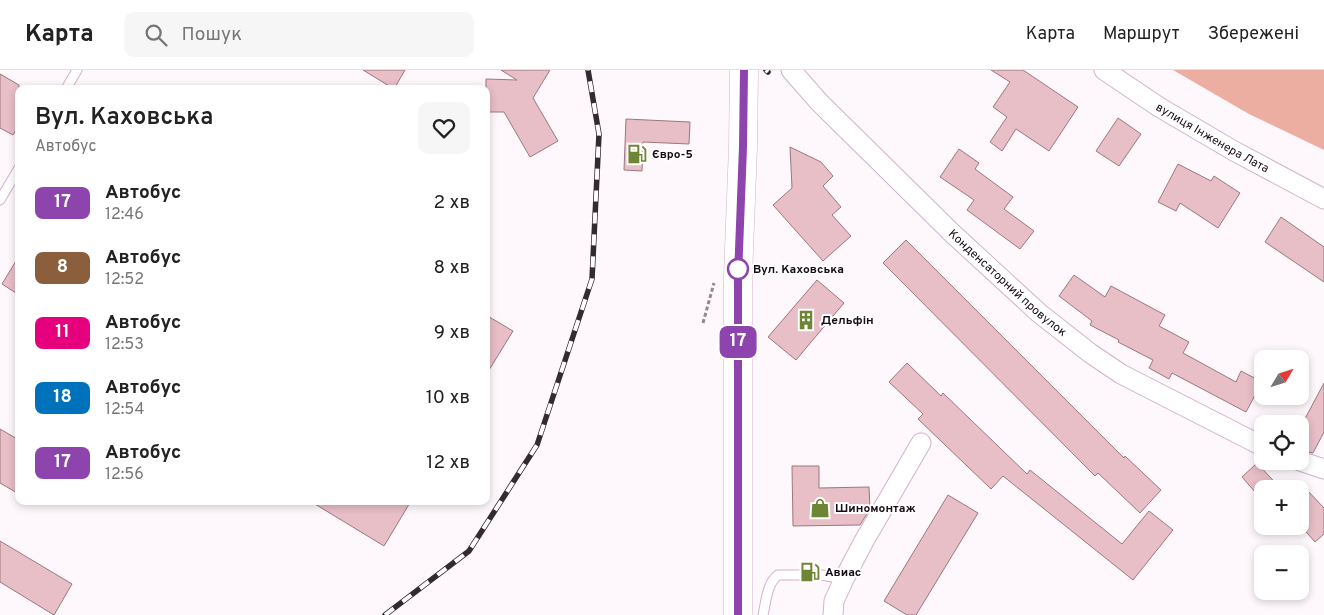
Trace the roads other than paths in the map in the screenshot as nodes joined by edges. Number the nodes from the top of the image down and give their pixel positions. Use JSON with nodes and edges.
{"nodes":[{"id":1,"x":77,"y":70,"type":"edge"},
{"id":2,"x":744,"y":70,"type":"edge"},
{"id":3,"x":791,"y":70,"type":"edge"},
{"id":4,"x":1104,"y":70,"type":"edge"},
{"id":5,"x":68,"y":85,"type":"edge"},
{"id":6,"x":15,"y":175,"type":"edge"},
{"id":7,"x":1324,"y":199,"type":"edge"},
{"id":8,"x":0,"y":200,"type":"edge"},
{"id":9,"x":1254,"y":442,"type":"edge"},
{"id":10,"x":921,"y":443,"type":"dead end"},
{"id":11,"x":1309,"y":464,"type":"edge"},
{"id":12,"x":1324,"y":469,"type":"edge"},
{"id":13,"x":844,"y":579,"type":"junction"},
{"id":14,"x":738,"y":615,"type":"edge"},
{"id":15,"x":763,"y":615,"type":"edge"},
{"id":16,"x":833,"y":615,"type":"edge"}],
"edges":[{"from":1,"to":5,"type":"lane"},
{"from":2,"to":14,"type":"main road"},
{"from":3,"to":9,"type":"street","name":"Конденсаторний провулок"},
{"from":4,"to":7,"type":"street","name":"вулиця Інженера Лата"},
{"from":6,"to":8,"type":"lane"},
{"from":10,"to":13,"type":"street"},
{"from":11,"to":12,"type":"street"},
{"from":13,"to":15,"type":"lane"},
{"from":13,"to":16,"type":"street"}]}
